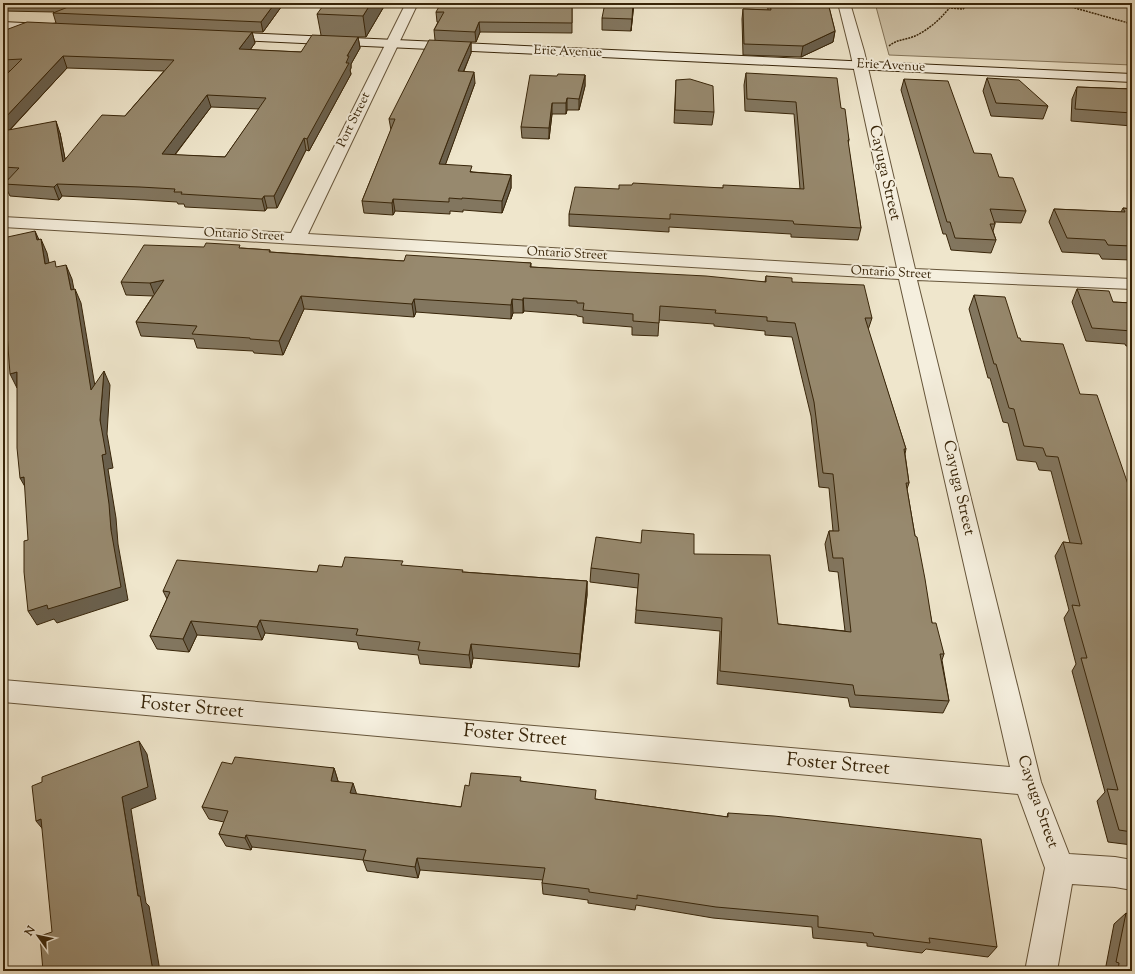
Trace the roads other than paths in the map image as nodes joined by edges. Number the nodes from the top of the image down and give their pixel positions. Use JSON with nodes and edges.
{"nodes":[{"id":1,"x":412,"y":3,"type":"edge"},
{"id":2,"x":844,"y":3,"type":"edge"},
{"id":3,"x":3,"y":26,"type":"edge"},
{"id":4,"x":58,"y":28,"type":"edge"},
{"id":5,"x":209,"y":35,"type":"edge"},
{"id":6,"x":391,"y":44,"type":"junction"},
{"id":7,"x":858,"y":58,"type":"junction"},
{"id":8,"x":1132,"y":78,"type":"edge"},
{"id":9,"x":3,"y":222,"type":"edge"},
{"id":10,"x":296,"y":238,"type":"junction"},
{"id":11,"x":907,"y":274,"type":"junction"},
{"id":12,"x":1132,"y":284,"type":"edge"},
{"id":13,"x":3,"y":691,"type":"edge"},
{"id":14,"x":1027,"y":782,"type":"junction"},
{"id":15,"x":1060,"y":868,"type":"junction"},
{"id":16,"x":1132,"y":875,"type":"edge"},
{"id":17,"x":1042,"y":971,"type":"edge"}],
"edges":[{"from":1,"to":6,"type":"street","name":"Port Street"},
{"from":2,"to":7,"type":"street","name":"Cayuga Street"},
{"from":3,"to":4,"type":"street"},
{"from":5,"to":6,"type":"street","name":"Erie Avenue"},
{"from":6,"to":7,"type":"street","name":"Erie Avenue"},
{"from":6,"to":10,"type":"street","name":"Port Street"},
{"from":7,"to":8,"type":"street","name":"Erie Avenue"},
{"from":7,"to":11,"type":"street","name":"Cayuga Street"},
{"from":9,"to":10,"type":"street","name":"Ontario Street"},
{"from":10,"to":11,"type":"street","name":"Ontario Street"},
{"from":11,"to":12,"type":"street","name":"Ontario Street"},
{"from":11,"to":14,"type":"street","name":"Cayuga Street"},
{"from":13,"to":14,"type":"street","name":"Foster Street"},
{"from":14,"to":15,"type":"street","name":"Cayuga Street"},
{"from":15,"to":16,"type":"street"},
{"from":15,"to":17,"type":"street","name":"Cayuga Street"}]}
